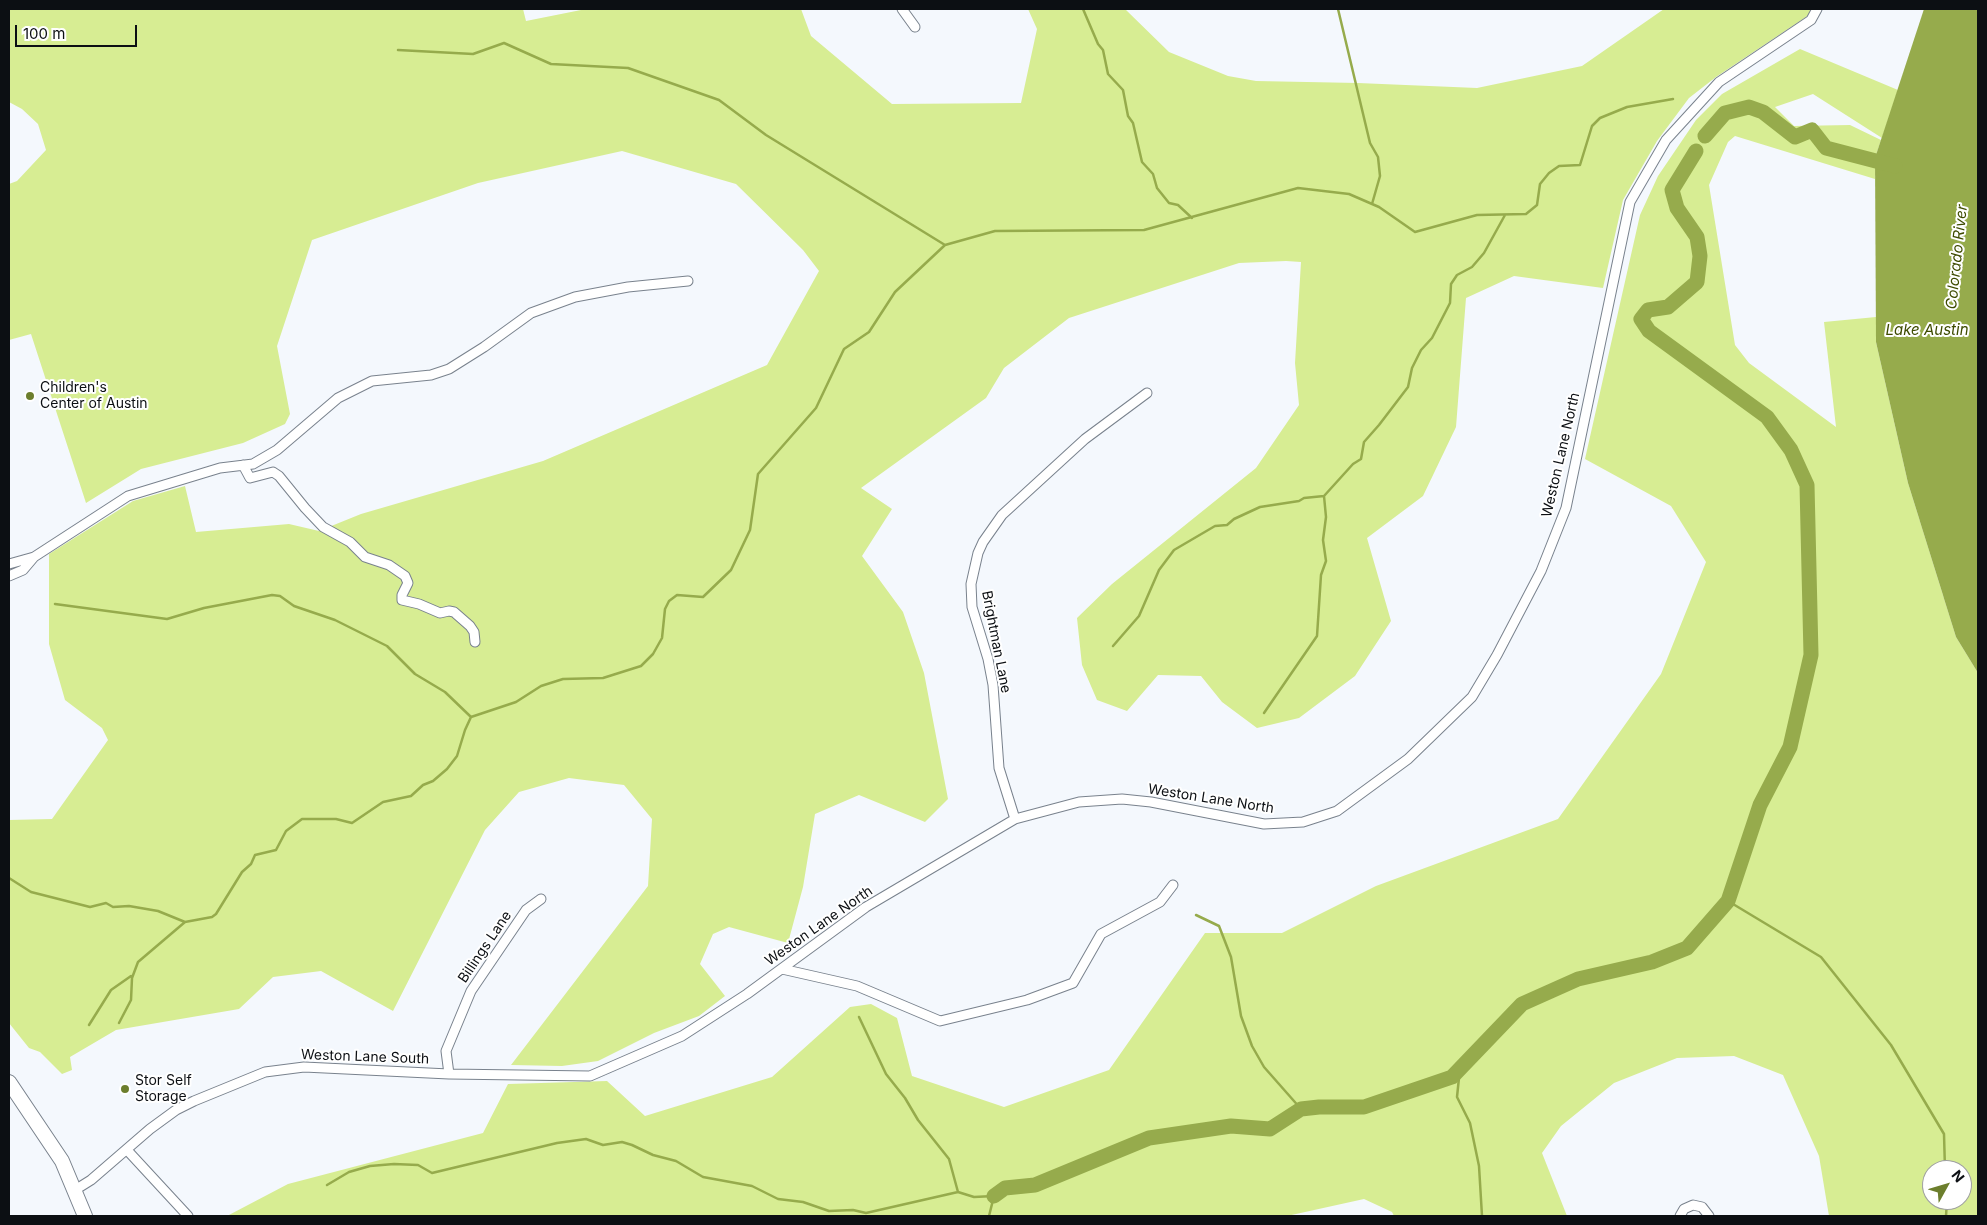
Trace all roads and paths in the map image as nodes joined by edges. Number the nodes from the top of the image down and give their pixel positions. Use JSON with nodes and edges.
{"nodes":[{"id":1,"x":902,"y":9,"type":"edge"},
{"id":2,"x":1817,"y":9,"type":"edge"},
{"id":3,"x":914,"y":28,"type":"dead end"},
{"id":4,"x":688,"y":281,"type":"dead end"},
{"id":5,"x":1147,"y":393,"type":"dead end"},
{"id":6,"x":244,"y":465,"type":"junction"},
{"id":7,"x":34,"y":557,"type":"junction"},
{"id":8,"x":9,"y":564,"type":"edge"},
{"id":9,"x":9,"y":576,"type":"edge"},
{"id":10,"x":475,"y":642,"type":"dead end"},
{"id":11,"x":1014,"y":819,"type":"junction"},
{"id":12,"x":1173,"y":885,"type":"dead end"},
{"id":13,"x":541,"y":899,"type":"dead end"},
{"id":14,"x":782,"y":969,"type":"junction"},
{"id":15,"x":449,"y":1074,"type":"junction"},
{"id":16,"x":9,"y":1082,"type":"edge"},
{"id":17,"x":126,"y":1150,"type":"junction"},
{"id":18,"x":75,"y":1190,"type":"junction"},
{"id":19,"x":85,"y":1216,"type":"edge"},
{"id":20,"x":188,"y":1216,"type":"edge"},
{"id":21,"x":1680,"y":1216,"type":"edge"},
{"id":22,"x":1709,"y":1216,"type":"edge"}],
"edges":[{"from":1,"to":3,"type":"street"},
{"from":2,"to":11,"type":"street","name":"Weston Lane North"},
{"from":4,"to":6,"type":"street"},
{"from":5,"to":11,"type":"street","name":"Brightman Lane"},
{"from":6,"to":7,"type":"street"},
{"from":6,"to":10,"type":"street"},
{"from":7,"to":8,"type":"street"},
{"from":7,"to":9,"type":"street"},
{"from":11,"to":14,"type":"street","name":"Weston Lane North"},
{"from":12,"to":14,"type":"street"},
{"from":13,"to":15,"type":"street","name":"Billings Lane"},
{"from":14,"to":15,"type":"street","name":"Weston Lane North"},
{"from":15,"to":17,"type":"street","name":"Weston Lane South"},
{"from":16,"to":18,"type":"main road"},
{"from":17,"to":18,"type":"street","name":"Weston Lane South"},
{"from":17,"to":20,"type":"street"},
{"from":18,"to":19,"type":"main road"},
{"from":21,"to":22,"type":"street"}]}
